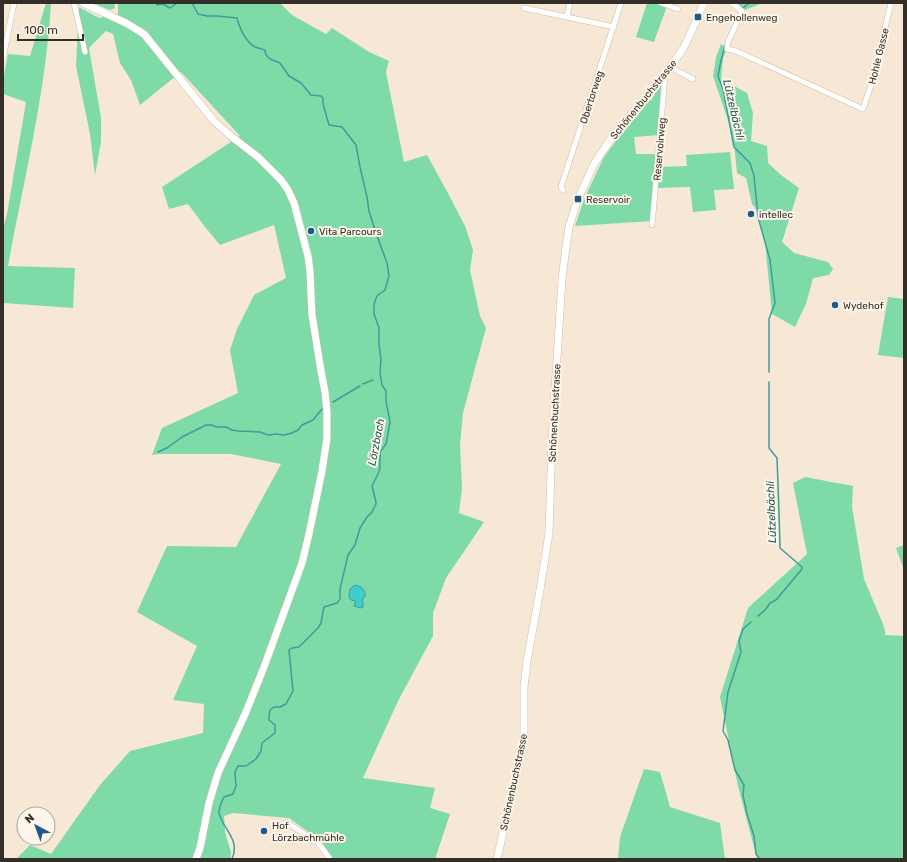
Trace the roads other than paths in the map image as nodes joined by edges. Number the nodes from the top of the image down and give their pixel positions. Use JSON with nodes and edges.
{"nodes":[{"id":1,"x":14,"y":3,"type":"edge"},
{"id":2,"x":74,"y":3,"type":"edge"},
{"id":3,"x":82,"y":3,"type":"edge"},
{"id":4,"x":570,"y":3,"type":"edge"},
{"id":5,"x":621,"y":3,"type":"edge"},
{"id":6,"x":661,"y":3,"type":"edge"},
{"id":7,"x":704,"y":3,"type":"edge"},
{"id":8,"x":732,"y":3,"type":"edge"},
{"id":9,"x":891,"y":3,"type":"edge"},
{"id":10,"x":524,"y":8,"type":"dead end"},
{"id":11,"x":678,"y":9,"type":"dead end"},
{"id":12,"x":567,"y":16,"type":"junction"},
{"id":13,"x":614,"y":27,"type":"junction"},
{"id":14,"x":85,"y":52,"type":"dead end"},
{"id":15,"x":3,"y":58,"type":"edge"},
{"id":16,"x":670,"y":67,"type":"junction"},
{"id":17,"x":665,"y":74,"type":"junction"},
{"id":18,"x":693,"y":79,"type":"dead end"},
{"id":19,"x":563,"y":190,"type":"dead end"},
{"id":20,"x":652,"y":225,"type":"dead end"},
{"id":21,"x":286,"y":822,"type":"dead end"},
{"id":22,"x":196,"y":859,"type":"edge"},
{"id":23,"x":330,"y":859,"type":"edge"},
{"id":24,"x":497,"y":859,"type":"edge"}],
"edges":[{"from":1,"to":15,"type":"street"},
{"from":2,"to":14,"type":"street"},
{"from":3,"to":22,"type":"main road"},
{"from":4,"to":12,"type":"street"},
{"from":5,"to":13,"type":"street","name":"Obertorweg"},
{"from":6,"to":11,"type":"street"},
{"from":7,"to":16,"type":"main road","name":"Schönenbuchstrasse"},
{"from":8,"to":9,"type":"street","name":"Hohle Gasse"},
{"from":10,"to":12,"type":"street"},
{"from":12,"to":13,"type":"street"},
{"from":13,"to":19,"type":"street","name":"Obertorweg"},
{"from":16,"to":17,"type":"main road","name":"Schönenbuchstrasse"},
{"from":16,"to":18,"type":"street"},
{"from":17,"to":20,"type":"street","name":"Reservoirweg"},
{"from":17,"to":24,"type":"main road","name":"Schönenbuchstrasse"},
{"from":21,"to":23,"type":"street"}]}
